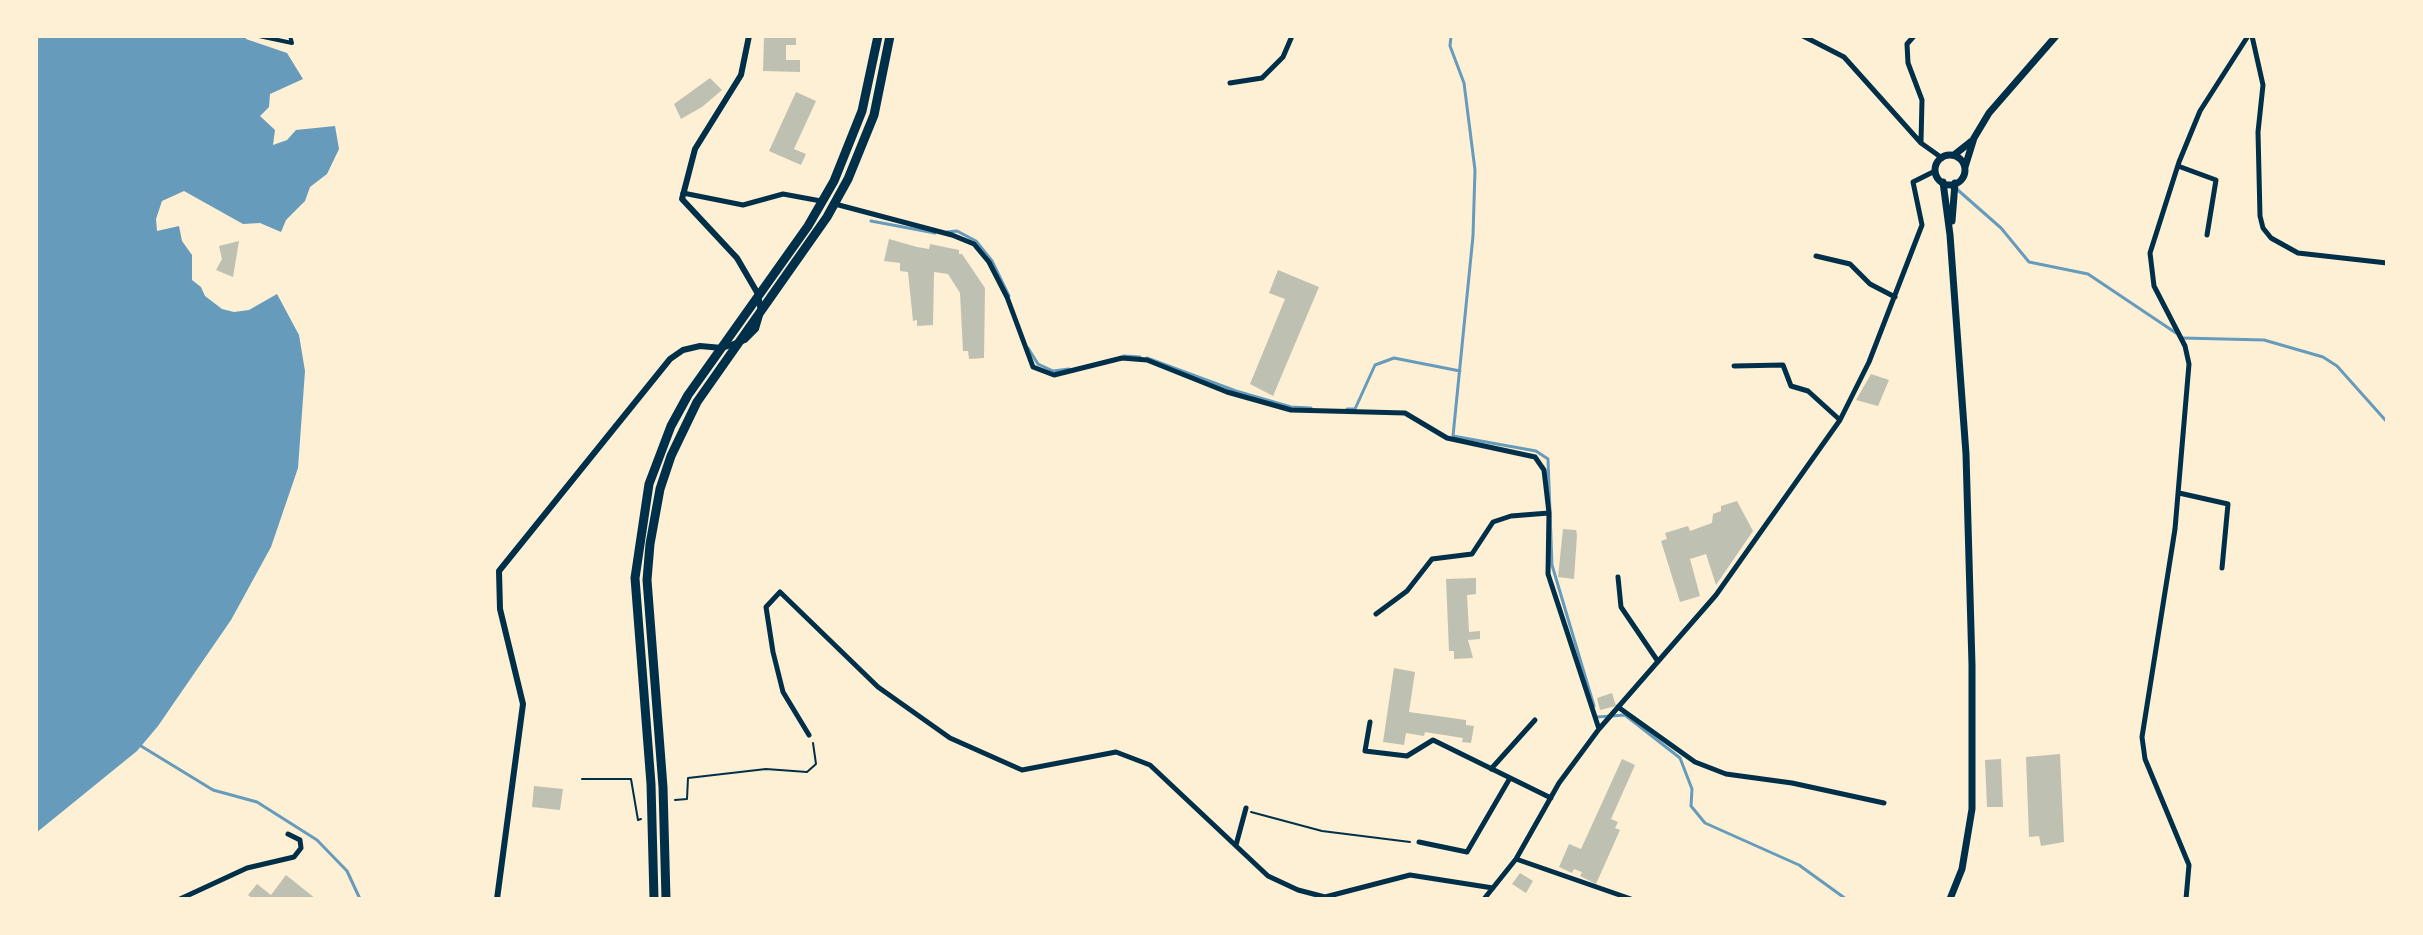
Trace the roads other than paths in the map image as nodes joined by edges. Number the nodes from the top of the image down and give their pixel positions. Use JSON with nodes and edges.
{"nodes":[{"id":1,"x":259,"y":36,"type":"edge"},
{"id":2,"x":290,"y":36,"type":"edge"},
{"id":3,"x":749,"y":36,"type":"edge"},
{"id":4,"x":878,"y":36,"type":"edge"},
{"id":5,"x":890,"y":36,"type":"edge"},
{"id":6,"x":1292,"y":36,"type":"edge"},
{"id":7,"x":1803,"y":36,"type":"edge"},
{"id":8,"x":1914,"y":36,"type":"edge"},
{"id":9,"x":2056,"y":36,"type":"edge"},
{"id":10,"x":2250,"y":36,"type":"edge"},
{"id":11,"x":1230,"y":83,"type":"dead end"},
{"id":12,"x":1974,"y":138,"type":"junction"},
{"id":13,"x":1921,"y":143,"type":"junction"},
{"id":14,"x":1954,"y":155,"type":"junction"},
{"id":15,"x":1942,"y":158,"type":"junction"},
{"id":16,"x":2178,"y":166,"type":"junction"},
{"id":17,"x":1965,"y":167,"type":"junction"},
{"id":18,"x":1935,"y":171,"type":"junction"},
{"id":19,"x":1943,"y":182,"type":"junction"},
{"id":20,"x":1955,"y":183,"type":"junction"},
{"id":21,"x":682,"y":193,"type":"junction"},
{"id":22,"x":1950,"y":235,"type":"junction"},
{"id":23,"x":2207,"y":235,"type":"dead end"},
{"id":24,"x":1816,"y":256,"type":"dead end"},
{"id":25,"x":2387,"y":263,"type":"edge"},
{"id":26,"x":1895,"y":297,"type":"junction"},
{"id":27,"x":1734,"y":366,"type":"dead end"},
{"id":28,"x":1840,"y":420,"type":"junction"},
{"id":29,"x":2179,"y":493,"type":"junction"},
{"id":30,"x":1549,"y":513,"type":"junction"},
{"id":31,"x":2222,"y":568,"type":"dead end"},
{"id":32,"x":1618,"y":577,"type":"dead end"},
{"id":33,"x":1376,"y":614,"type":"dead end"},
{"id":34,"x":1657,"y":660,"type":"junction"},
{"id":35,"x":1618,"y":707,"type":"junction"},
{"id":36,"x":1535,"y":720,"type":"dead end"},
{"id":37,"x":1370,"y":722,"type":"dead end"},
{"id":38,"x":1599,"y":729,"type":"junction"},
{"id":39,"x":809,"y":735,"type":"road end"},
{"id":40,"x":1491,"y":769,"type":"junction"},
{"id":41,"x":1510,"y":778,"type":"junction"},
{"id":42,"x":1551,"y":798,"type":"junction"},
{"id":43,"x":1884,"y":803,"type":"dead end"},
{"id":44,"x":1246,"y":809,"type":"road end"},
{"id":45,"x":288,"y":834,"type":"dead end"},
{"id":46,"x":1419,"y":842,"type":"road end"},
{"id":47,"x":1236,"y":845,"type":"junction"},
{"id":48,"x":1516,"y":859,"type":"junction"},
{"id":49,"x":1493,"y":888,"type":"junction"},
{"id":50,"x":180,"y":899,"type":"edge"},
{"id":51,"x":497,"y":899,"type":"edge"},
{"id":52,"x":654,"y":899,"type":"edge"},
{"id":53,"x":666,"y":899,"type":"edge"},
{"id":54,"x":1484,"y":899,"type":"edge"},
{"id":55,"x":1631,"y":899,"type":"edge"},
{"id":56,"x":1950,"y":899,"type":"edge"},
{"id":57,"x":2186,"y":899,"type":"edge"}],
"edges":[{"from":1,"to":2,"type":"street"},
{"from":3,"to":21,"type":"street"},
{"from":4,"to":52,"type":"highway"},
{"from":5,"to":53,"type":"highway"},
{"from":6,"to":11,"type":"street"},
{"from":7,"to":13,"type":"street"},
{"from":8,"to":13,"type":"street"},
{"from":9,"to":12,"type":"main road"},
{"from":10,"to":16,"type":"street"},
{"from":10,"to":25,"type":"street"},
{"from":12,"to":14,"type":"main road"},
{"from":12,"to":17,"type":"main road"},
{"from":13,"to":15,"type":"street"},
{"from":14,"to":15,"type":"main road"},
{"from":14,"to":17,"type":"main road"},
{"from":15,"to":18,"type":"main road"},
{"from":16,"to":23,"type":"street"},
{"from":16,"to":29,"type":"street"},
{"from":17,"to":20,"type":"main road"},
{"from":18,"to":19,"type":"main road"},
{"from":18,"to":26,"type":"street"},
{"from":19,"to":20,"type":"main road"},
{"from":19,"to":22,"type":"main road"},
{"from":20,"to":22,"type":"main road"},
{"from":21,"to":30,"type":"street"},
{"from":21,"to":51,"type":"street"},
{"from":22,"to":56,"type":"main road"},
{"from":24,"to":26,"type":"street"},
{"from":26,"to":28,"type":"street"},
{"from":27,"to":28,"type":"street"},
{"from":28,"to":34,"type":"street"},
{"from":29,"to":31,"type":"street"},
{"from":29,"to":57,"type":"street"},
{"from":30,"to":33,"type":"street"},
{"from":30,"to":38,"type":"street"},
{"from":32,"to":34,"type":"street"},
{"from":34,"to":35,"type":"street"},
{"from":35,"to":38,"type":"street"},
{"from":35,"to":43,"type":"street"},
{"from":36,"to":40,"type":"street"},
{"from":37,"to":40,"type":"street"},
{"from":38,"to":42,"type":"street"},
{"from":39,"to":47,"type":"street"},
{"from":40,"to":41,"type":"street"},
{"from":41,"to":42,"type":"street"},
{"from":41,"to":46,"type":"street"},
{"from":42,"to":48,"type":"street"},
{"from":44,"to":47,"type":"street"},
{"from":45,"to":50,"type":"street"},
{"from":47,"to":49,"type":"street"},
{"from":48,"to":49,"type":"street"},
{"from":48,"to":55,"type":"street"},
{"from":49,"to":54,"type":"street"}]}
